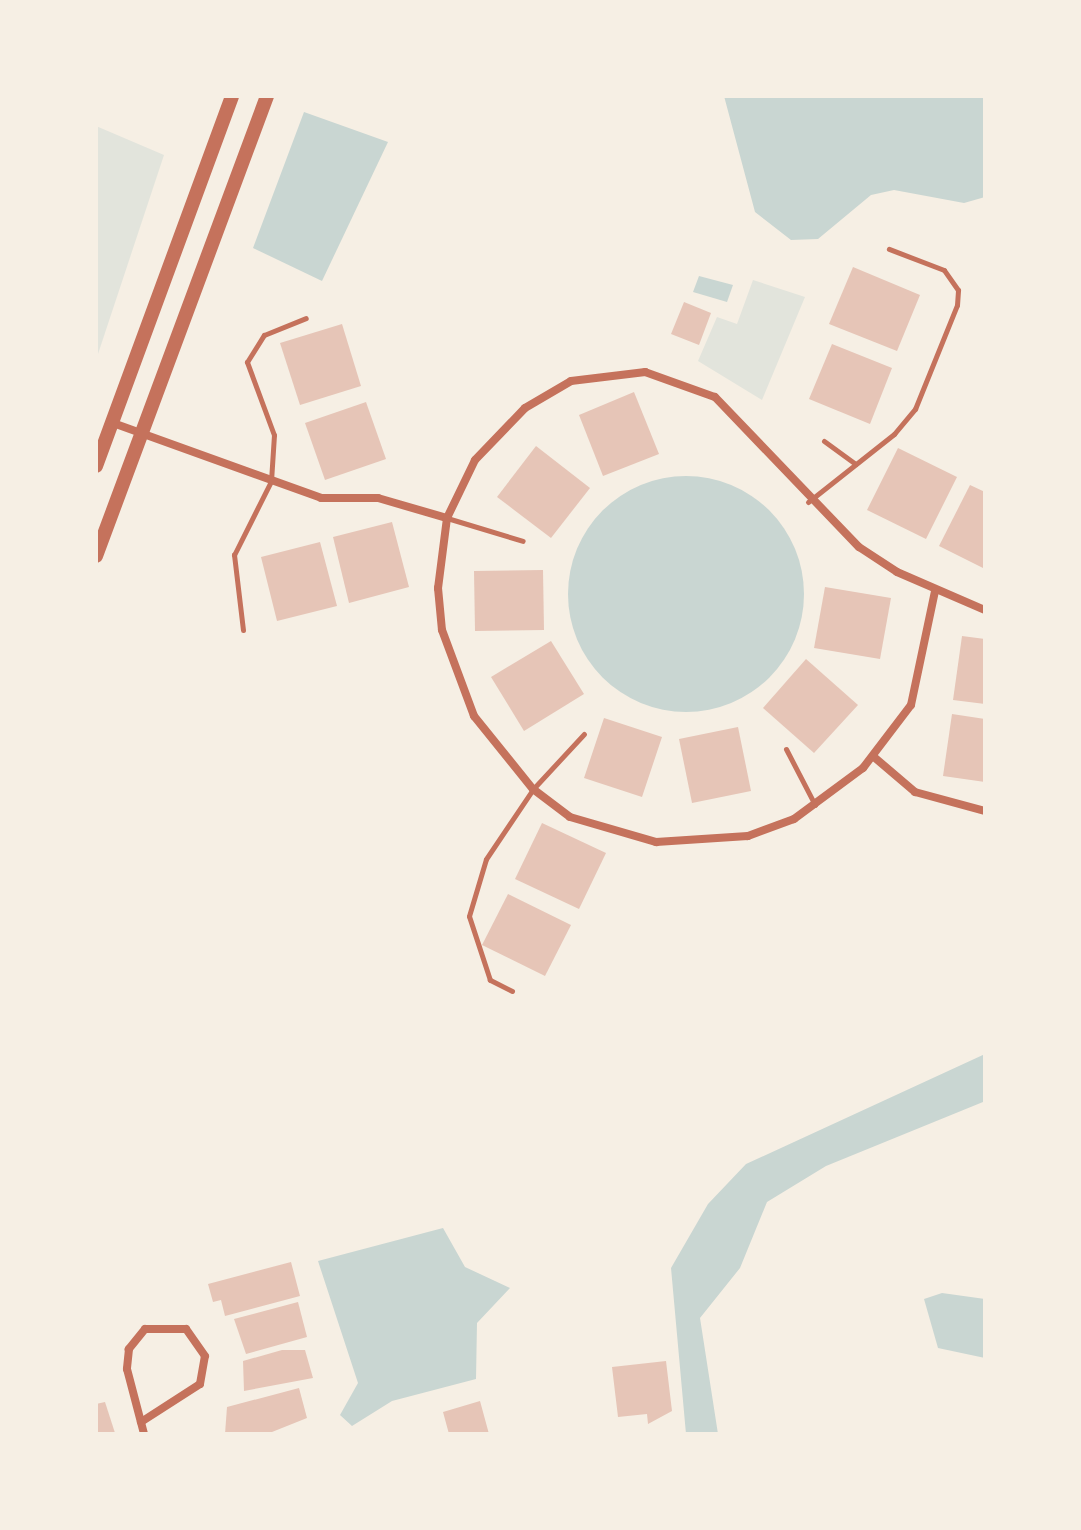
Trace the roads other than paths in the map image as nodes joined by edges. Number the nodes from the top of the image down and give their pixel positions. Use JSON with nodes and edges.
{"nodes":[{"id":1,"x":232,"y":96,"type":"edge"},
{"id":2,"x":267,"y":96,"type":"edge"},
{"id":3,"x":889,"y":249,"type":"dead end"},
{"id":4,"x":306,"y":318,"type":"dead end"},
{"id":5,"x":113,"y":423,"type":"junction"},
{"id":6,"x":142,"y":432,"type":"junction"},
{"id":7,"x":824,"y":441,"type":"dead end"},
{"id":8,"x":856,"y":464,"type":"junction"},
{"id":9,"x":96,"y":466,"type":"edge"},
{"id":10,"x":271,"y":481,"type":"junction"},
{"id":11,"x":808,"y":502,"type":"junction"},
{"id":12,"x":447,"y":518,"type":"junction"},
{"id":13,"x":523,"y":541,"type":"dead end"},
{"id":14,"x":96,"y":556,"type":"edge"},
{"id":15,"x":935,"y":591,"type":"junction"},
{"id":16,"x":985,"y":610,"type":"edge"},
{"id":17,"x":243,"y":630,"type":"dead end"},
{"id":18,"x":584,"y":734,"type":"dead end"},
{"id":19,"x":786,"y":749,"type":"dead end"},
{"id":20,"x":874,"y":757,"type":"junction"},
{"id":21,"x":533,"y":789,"type":"junction"},
{"id":22,"x":816,"y":806,"type":"junction"},
{"id":23,"x":985,"y":811,"type":"edge"},
{"id":24,"x":512,"y":991,"type":"dead end"},
{"id":25,"x":141,"y":1422,"type":"junction"},
{"id":26,"x":144,"y":1434,"type":"edge"}],
"edges":[{"from":1,"to":5,"type":"street"},
{"from":2,"to":6,"type":"street"},
{"from":3,"to":8,"type":"lane"},
{"from":4,"to":10,"type":"lane"},
{"from":5,"to":6,"type":"street"},
{"from":5,"to":9,"type":"street"},
{"from":6,"to":10,"type":"street"},
{"from":6,"to":14,"type":"street"},
{"from":7,"to":8,"type":"lane"},
{"from":8,"to":11,"type":"lane"},
{"from":10,"to":12,"type":"street"},
{"from":10,"to":17,"type":"lane"},
{"from":11,"to":12,"type":"street"},
{"from":11,"to":15,"type":"street"},
{"from":12,"to":13,"type":"lane"},
{"from":12,"to":21,"type":"street"},
{"from":15,"to":16,"type":"street"},
{"from":15,"to":20,"type":"street"},
{"from":18,"to":21,"type":"lane"},
{"from":19,"to":22,"type":"lane"},
{"from":20,"to":22,"type":"street"},
{"from":20,"to":23,"type":"street"},
{"from":21,"to":22,"type":"street"},
{"from":21,"to":24,"type":"lane"},
{"from":25,"to":25,"type":"street"},
{"from":25,"to":26,"type":"street"}]}
